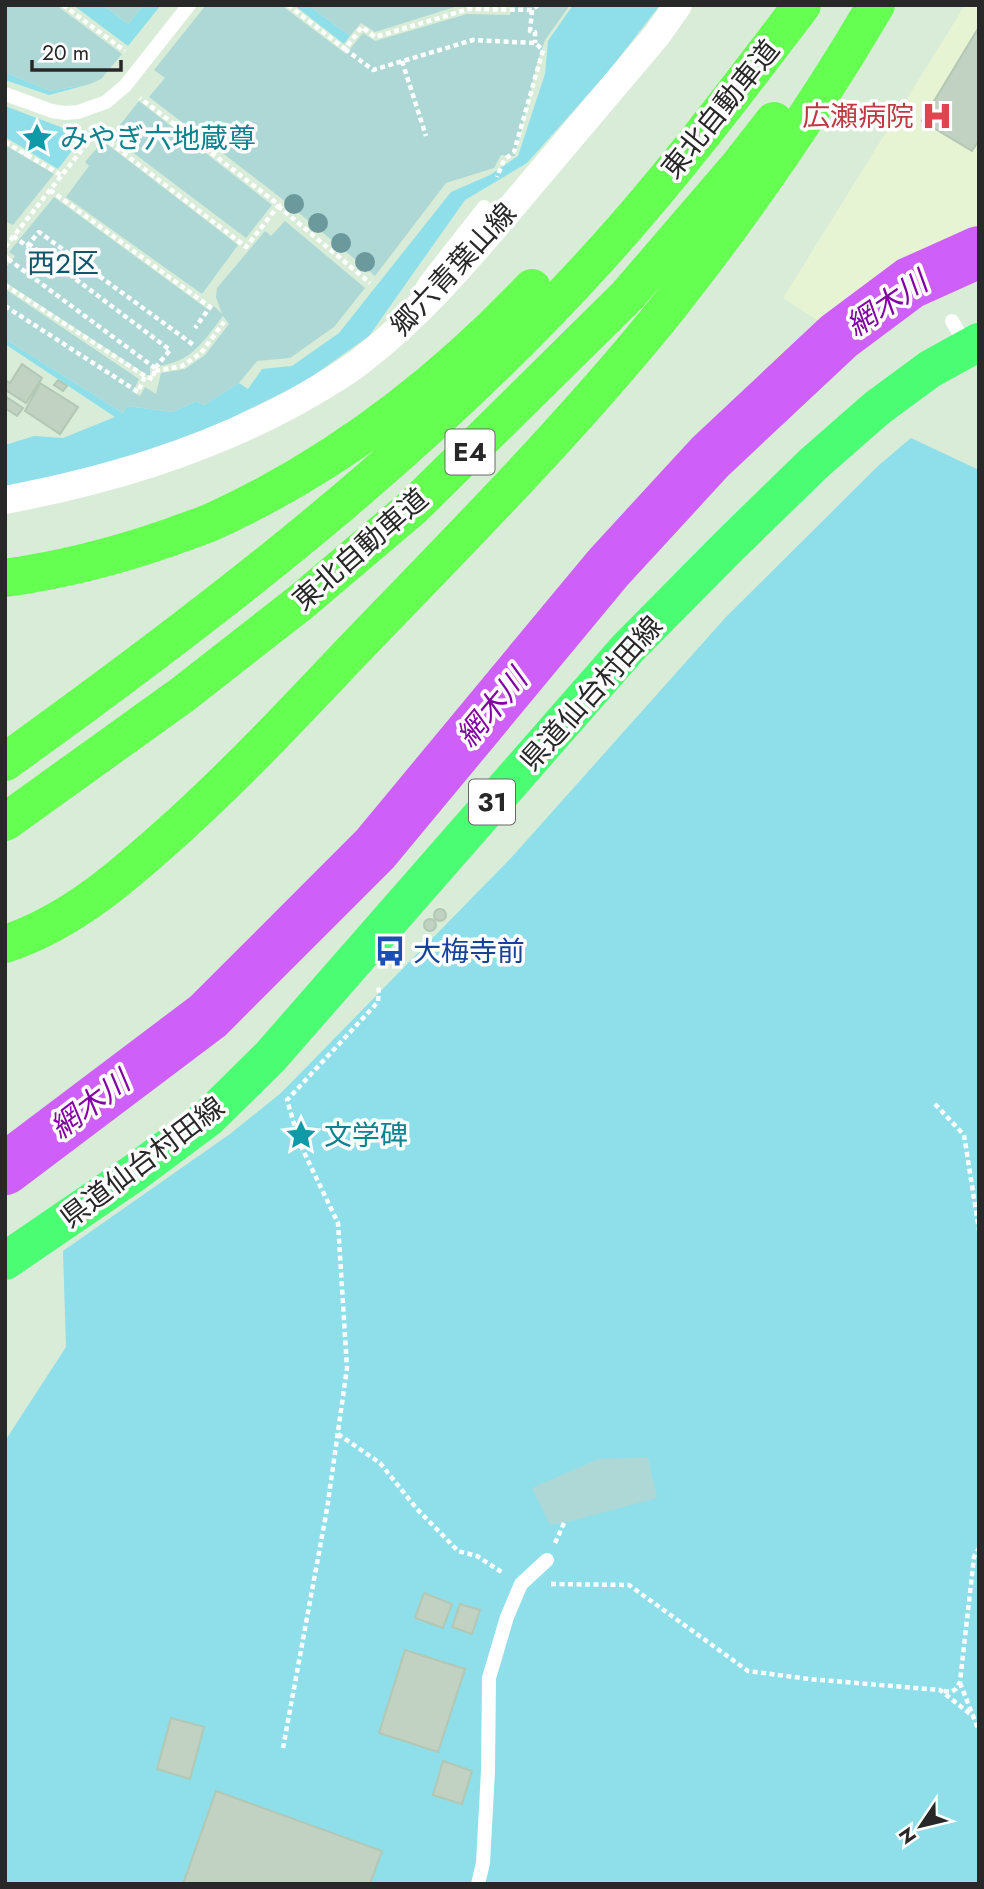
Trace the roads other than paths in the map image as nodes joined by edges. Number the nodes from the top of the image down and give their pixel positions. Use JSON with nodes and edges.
{"nodes":[{"id":1,"x":189,"y":5,"type":"edge"},
{"id":2,"x":678,"y":5,"type":"edge"},
{"id":3,"x":773,"y":5,"type":"edge"},
{"id":4,"x":802,"y":5,"type":"edge"},
{"id":5,"x":862,"y":5,"type":"edge"},
{"id":6,"x":876,"y":5,"type":"edge"},
{"id":7,"x":5,"y":94,"type":"edge"},
{"id":8,"x":484,"y":206,"type":"dead end"},
{"id":9,"x":401,"y":328,"type":"junction"},
{"id":10,"x":966,"y":337,"type":"edge"},
{"id":11,"x":5,"y":500,"type":"edge"},
{"id":12,"x":5,"y":578,"type":"edge"},
{"id":13,"x":5,"y":762,"type":"edge"},
{"id":14,"x":5,"y":822,"type":"edge"},
{"id":15,"x":5,"y":944,"type":"edge"},
{"id":16,"x":5,"y":1261,"type":"edge"},
{"id":17,"x":547,"y":1560,"type":"dead end"},
{"id":18,"x":478,"y":1884,"type":"edge"}],
"edges":[{"from":1,"to":7,"type":"lane"},
{"from":2,"to":9,"type":"street","name":"郷六青葉山線"},
{"from":3,"to":12,"type":"highway"},
{"from":4,"to":13,"type":"highway","name":"東北自動車道","number":"E4"},
{"from":5,"to":14,"type":"highway","name":"東北自動車道","number":"E4"},
{"from":6,"to":15,"type":"highway"},
{"from":8,"to":9,"type":"lane"},
{"from":9,"to":11,"type":"street","name":"郷六青葉山線"},
{"from":10,"to":16,"type":"main road","name":"県道仙台村田線","number":"31"},
{"from":17,"to":18,"type":"lane"}]}
